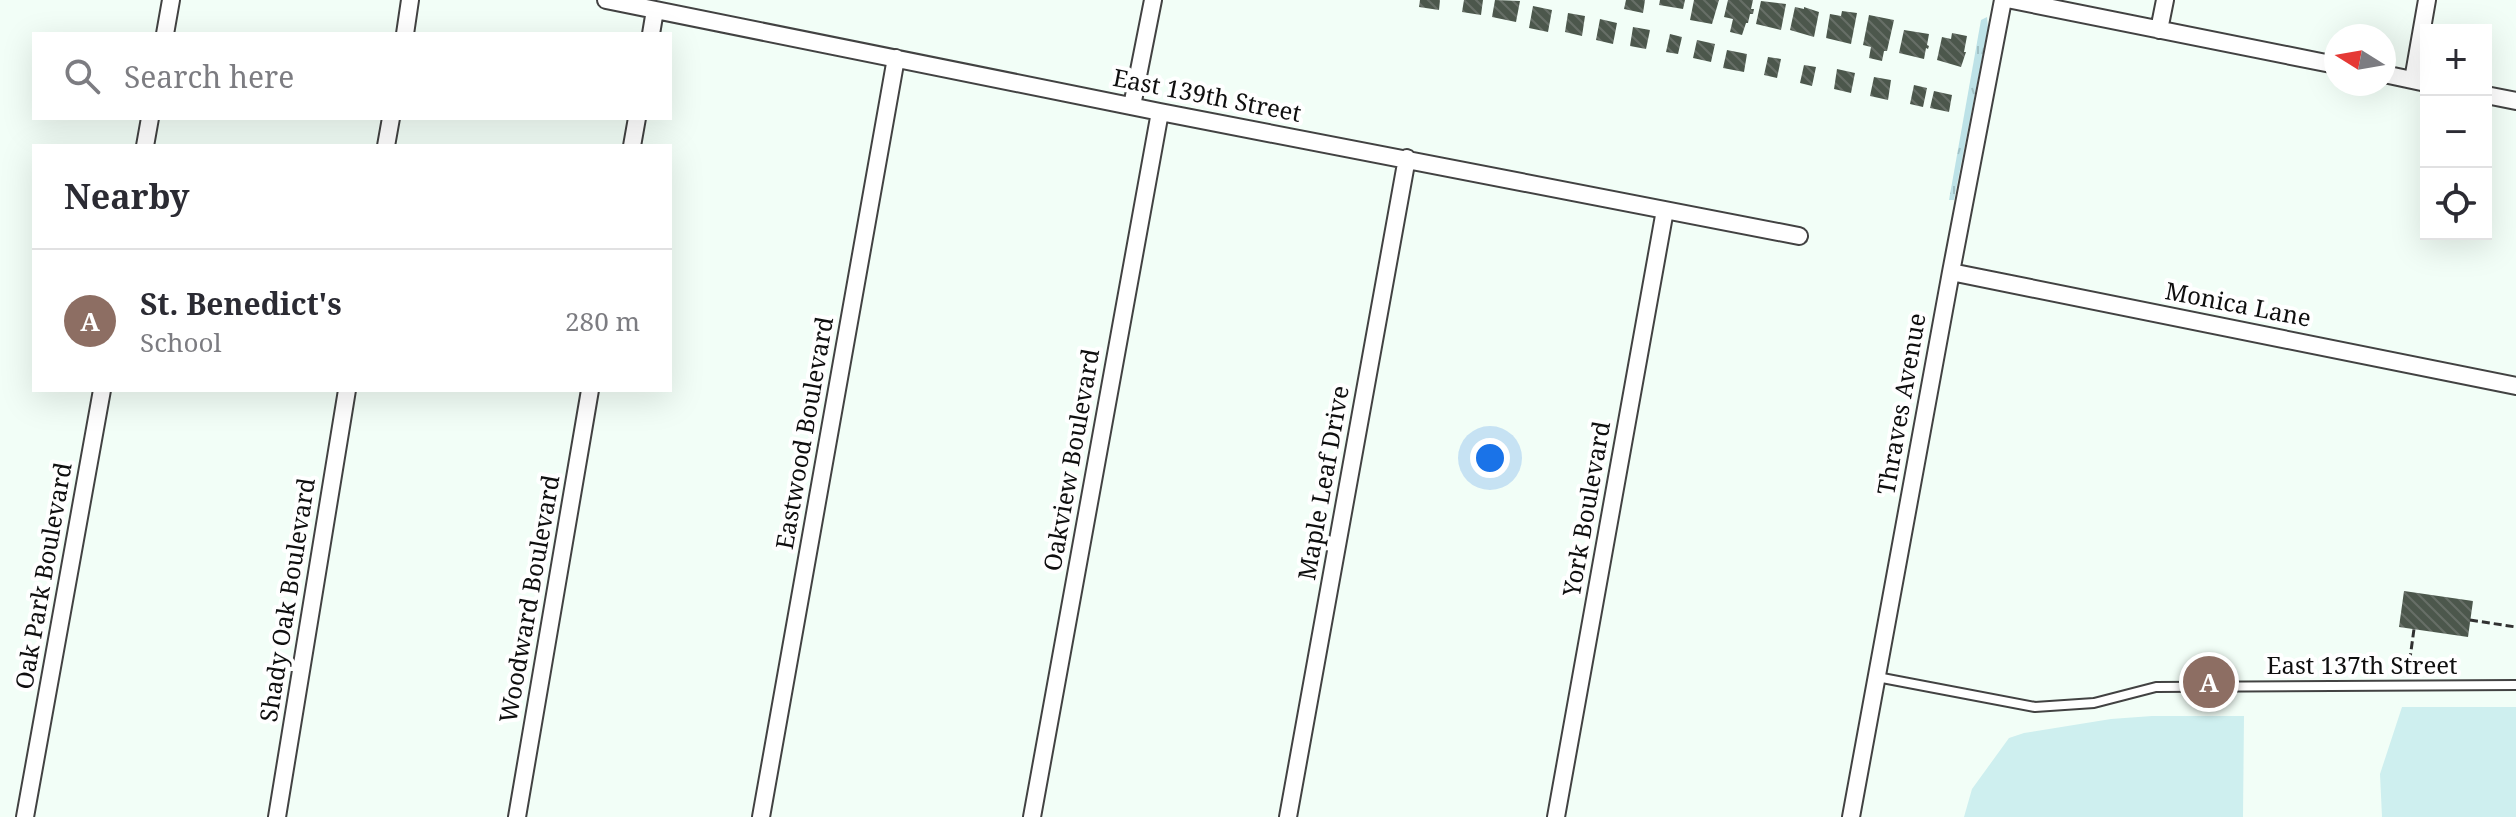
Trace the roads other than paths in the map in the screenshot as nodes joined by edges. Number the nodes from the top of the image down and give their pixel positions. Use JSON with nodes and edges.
{"nodes":[{"id":1,"x":171,"y":0,"type":"edge"},
{"id":2,"x":410,"y":0,"type":"edge"},
{"id":3,"x":606,"y":0,"type":"edge"},
{"id":4,"x":1153,"y":0,"type":"edge"},
{"id":5,"x":2003,"y":0,"type":"edge"},
{"id":6,"x":2012,"y":0,"type":"edge"},
{"id":7,"x":2165,"y":0,"type":"edge"},
{"id":8,"x":2427,"y":0,"type":"edge"},
{"id":9,"x":655,"y":10,"type":"junction"},
{"id":10,"x":2159,"y":30,"type":"junction"},
{"id":11,"x":165,"y":32,"type":"edge"},
{"id":12,"x":405,"y":32,"type":"edge"},
{"id":13,"x":651,"y":32,"type":"edge"},
{"id":14,"x":896,"y":58,"type":"junction"},
{"id":15,"x":2324,"y":63,"type":"edge"},
{"id":16,"x":2396,"y":76,"type":"edge"},
{"id":17,"x":2419,"y":81,"type":"edge"},
{"id":18,"x":2491,"y":96,"type":"edge"},
{"id":19,"x":2516,"y":101,"type":"edge"},
{"id":20,"x":1132,"y":106,"type":"junction"},
{"id":21,"x":1160,"y":112,"type":"junction"},
{"id":22,"x":150,"y":120,"type":"edge"},
{"id":23,"x":391,"y":120,"type":"edge"},
{"id":24,"x":637,"y":120,"type":"edge"},
{"id":25,"x":145,"y":144,"type":"edge"},
{"id":26,"x":386,"y":144,"type":"edge"},
{"id":27,"x":632,"y":144,"type":"edge"},
{"id":28,"x":1407,"y":158,"type":"junction"},
{"id":29,"x":1665,"y":210,"type":"junction"},
{"id":30,"x":1799,"y":236,"type":"dead end"},
{"id":31,"x":1951,"y":272,"type":"junction"},
{"id":32,"x":2516,"y":386,"type":"edge"},
{"id":33,"x":102,"y":392,"type":"edge"},
{"id":34,"x":347,"y":392,"type":"edge"},
{"id":35,"x":590,"y":392,"type":"edge"},
{"id":36,"x":1877,"y":677,"type":"junction"},
{"id":37,"x":2516,"y":685,"type":"edge"},
{"id":38,"x":25,"y":817,"type":"edge"},
{"id":39,"x":277,"y":817,"type":"edge"},
{"id":40,"x":517,"y":817,"type":"edge"},
{"id":41,"x":761,"y":817,"type":"edge"},
{"id":42,"x":1032,"y":817,"type":"edge"},
{"id":43,"x":1288,"y":817,"type":"edge"},
{"id":44,"x":1556,"y":817,"type":"edge"},
{"id":45,"x":1851,"y":817,"type":"edge"}],
"edges":[{"from":1,"to":11,"type":"street"},
{"from":2,"to":12,"type":"street"},
{"from":3,"to":9,"type":"street","name":"East 139th Street"},
{"from":4,"to":20,"type":"street"},
{"from":5,"to":31,"type":"street","name":"Thraves Avenue"},
{"from":6,"to":10,"type":"street"},
{"from":7,"to":10,"type":"street"},
{"from":8,"to":17,"type":"street"},
{"from":9,"to":13,"type":"street"},
{"from":9,"to":14,"type":"street","name":"East 139th Street"},
{"from":10,"to":15,"type":"street"},
{"from":14,"to":20,"type":"street","name":"East 139th Street"},
{"from":14,"to":41,"type":"street","name":"Eastwood Boulevard"},
{"from":16,"to":17,"type":"street"},
{"from":18,"to":19,"type":"street"},
{"from":20,"to":21,"type":"street","name":"East 139th Street"},
{"from":21,"to":28,"type":"street","name":"East 139th Street"},
{"from":21,"to":42,"type":"street","name":"Oakview Boulevard"},
{"from":22,"to":25,"type":"street"},
{"from":23,"to":26,"type":"street"},
{"from":24,"to":27,"type":"street"},
{"from":28,"to":29,"type":"street","name":"East 139th Street"},
{"from":28,"to":43,"type":"street","name":"Maple Leaf Drive"},
{"from":29,"to":30,"type":"street","name":"East 139th Street"},
{"from":29,"to":44,"type":"street","name":"York Boulevard"},
{"from":31,"to":32,"type":"street","name":"Monica Lane"},
{"from":31,"to":36,"type":"street","name":"Thraves Avenue"},
{"from":33,"to":38,"type":"street","name":"Oak Park Boulevard"},
{"from":34,"to":39,"type":"street","name":"Shady Oak Boulevard"},
{"from":35,"to":40,"type":"street","name":"Woodward Boulevard"},
{"from":36,"to":37,"type":"lane","name":"East 137th Street"},
{"from":36,"to":45,"type":"street","name":"Thraves Avenue"}]}
